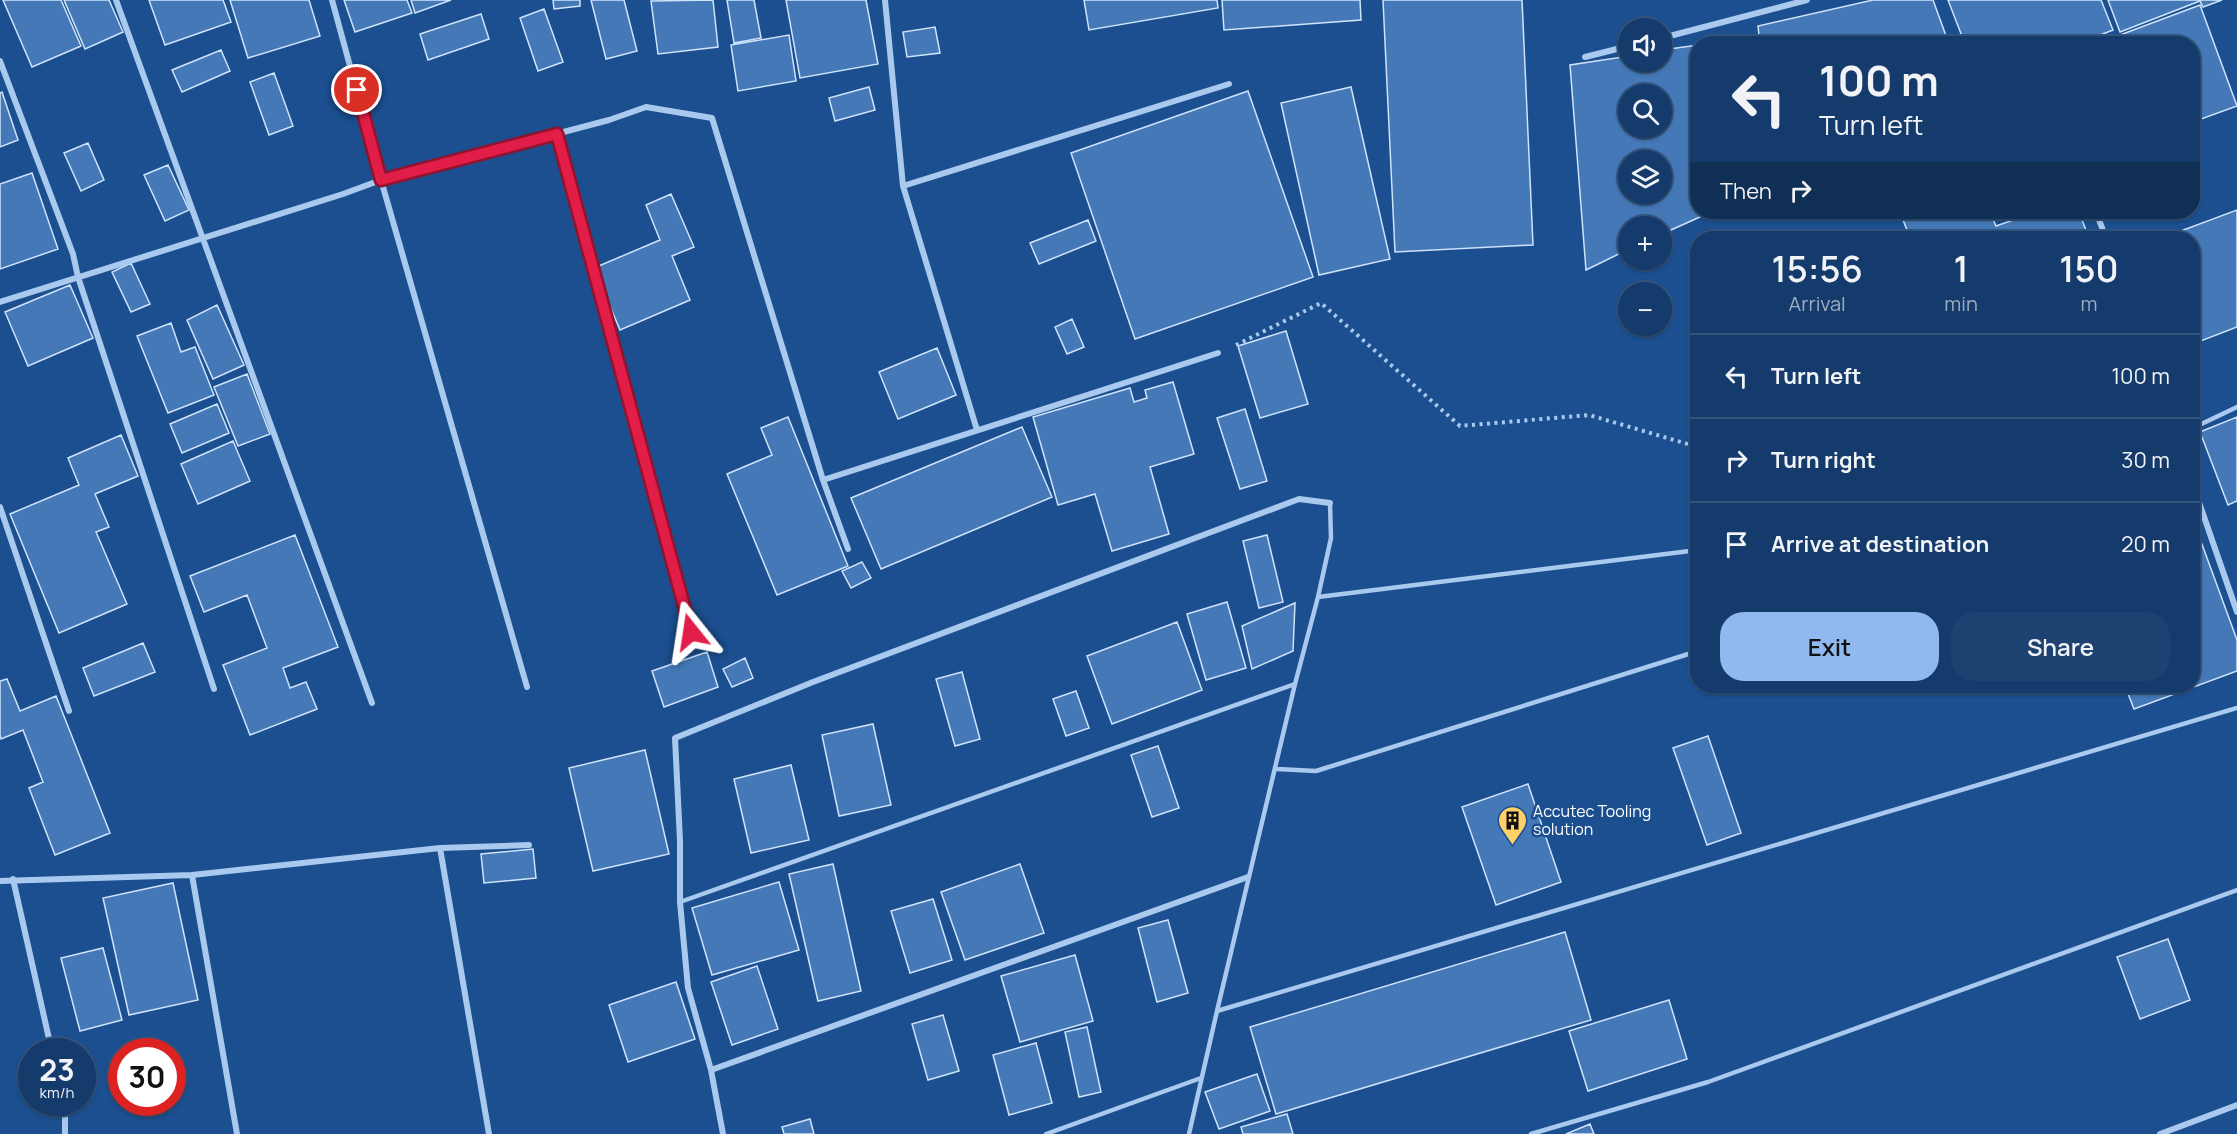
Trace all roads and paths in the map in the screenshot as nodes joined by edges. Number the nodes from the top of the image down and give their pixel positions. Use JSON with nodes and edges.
{"nodes":[{"id":1,"x":116,"y":0,"type":"edge"},
{"id":2,"x":332,"y":0,"type":"edge"},
{"id":3,"x":885,"y":0,"type":"edge"},
{"id":4,"x":1807,"y":0,"type":"edge"},
{"id":5,"x":1672,"y":35,"type":"edge"},
{"id":6,"x":1618,"y":49,"type":"edge"},
{"id":7,"x":1586,"y":57,"type":"dead end"},
{"id":8,"x":0,"y":61,"type":"edge"},
{"id":9,"x":1229,"y":84,"type":"dead end"},
{"id":10,"x":557,"y":134,"type":"junction"},
{"id":11,"x":381,"y":180,"type":"junction"},
{"id":12,"x":903,"y":186,"type":"junction"},
{"id":13,"x":202,"y":238,"type":"junction"},
{"id":14,"x":78,"y":277,"type":"junction"},
{"id":15,"x":0,"y":302,"type":"edge"},
{"id":16,"x":1218,"y":353,"type":"joint"},
{"id":17,"x":2237,"y":407,"type":"edge"},
{"id":18,"x":2200,"y":425,"type":"edge"},
{"id":19,"x":977,"y":430,"type":"junction"},
{"id":20,"x":1690,"y":445,"type":"edge"},
{"id":21,"x":823,"y":480,"type":"junction"},
{"id":22,"x":1330,"y":503,"type":"joint"},
{"id":23,"x":2200,"y":505,"type":"edge"},
{"id":24,"x":0,"y":507,"type":"edge"},
{"id":25,"x":848,"y":549,"type":"dead end"},
{"id":26,"x":1690,"y":551,"type":"edge"},
{"id":27,"x":1318,"y":597,"type":"junction"},
{"id":28,"x":2237,"y":612,"type":"edge"},
{"id":29,"x":691,"y":632,"type":"dead end"},
{"id":30,"x":1690,"y":654,"type":"edge"},
{"id":31,"x":1295,"y":684,"type":"junction"},
{"id":32,"x":527,"y":687,"type":"dead end"},
{"id":33,"x":214,"y":689,"type":"dead end"},
{"id":34,"x":372,"y":703,"type":"dead end"},
{"id":35,"x":2237,"y":708,"type":"edge"},
{"id":36,"x":69,"y":711,"type":"dead end"},
{"id":37,"x":1276,"y":769,"type":"junction"},
{"id":38,"x":529,"y":845,"type":"dead end"},
{"id":39,"x":440,"y":848,"type":"junction"},
{"id":40,"x":192,"y":875,"type":"junction"},
{"id":41,"x":1248,"y":876,"type":"junction"},
{"id":42,"x":13,"y":879,"type":"junction"},
{"id":43,"x":0,"y":880,"type":"edge"},
{"id":44,"x":2237,"y":890,"type":"edge"},
{"id":45,"x":680,"y":902,"type":"junction"},
{"id":46,"x":1217,"y":1011,"type":"junction"},
{"id":47,"x":49,"y":1038,"type":"edge"},
{"id":48,"x":711,"y":1070,"type":"junction"},
{"id":49,"x":1202,"y":1078,"type":"junction"},
{"id":50,"x":2237,"y":1105,"type":"edge"},
{"id":51,"x":64,"y":1116,"type":"edge"},
{"id":52,"x":65,"y":1134,"type":"edge"},
{"id":53,"x":237,"y":1134,"type":"edge"},
{"id":54,"x":489,"y":1134,"type":"edge"},
{"id":55,"x":723,"y":1134,"type":"edge"},
{"id":56,"x":1046,"y":1134,"type":"edge"},
{"id":57,"x":1189,"y":1134,"type":"edge"},
{"id":58,"x":1531,"y":1134,"type":"edge"},
{"id":59,"x":2160,"y":1134,"type":"edge"}],
"edges":[{"from":1,"to":13,"type":"street"},
{"from":2,"to":11,"type":"street"},
{"from":3,"to":12,"type":"street"},
{"from":4,"to":5,"type":"street"},
{"from":6,"to":7,"type":"street"},
{"from":8,"to":14,"type":"street"},
{"from":9,"to":12,"type":"street"},
{"from":10,"to":11,"type":"street"},
{"from":10,"to":21,"type":"street"},
{"from":10,"to":29,"type":"street"},
{"from":11,"to":13,"type":"street"},
{"from":11,"to":32,"type":"street"},
{"from":12,"to":19,"type":"street"},
{"from":13,"to":14,"type":"street"},
{"from":13,"to":34,"type":"street"},
{"from":14,"to":15,"type":"street"},
{"from":14,"to":33,"type":"street"},
{"from":16,"to":19,"type":"street"},
{"from":16,"to":20,"type":"path"},
{"from":17,"to":18,"type":"lane"},
{"from":19,"to":21,"type":"street"},
{"from":21,"to":25,"type":"street"},
{"from":22,"to":27,"type":"lane"},
{"from":22,"to":45,"type":"street"},
{"from":23,"to":28,"type":"street"},
{"from":24,"to":36,"type":"street"},
{"from":26,"to":27,"type":"lane"},
{"from":27,"to":31,"type":"lane"},
{"from":30,"to":37,"type":"lane"},
{"from":31,"to":37,"type":"lane"},
{"from":31,"to":45,"type":"lane"},
{"from":35,"to":46,"type":"lane"},
{"from":37,"to":41,"type":"lane"},
{"from":38,"to":39,"type":"street"},
{"from":39,"to":40,"type":"street"},
{"from":39,"to":54,"type":"street"},
{"from":40,"to":42,"type":"street"},
{"from":40,"to":53,"type":"street"},
{"from":41,"to":46,"type":"lane"},
{"from":41,"to":48,"type":"street"},
{"from":42,"to":43,"type":"street"},
{"from":42,"to":47,"type":"street"},
{"from":44,"to":58,"type":"lane"},
{"from":45,"to":48,"type":"street"},
{"from":46,"to":49,"type":"lane"},
{"from":48,"to":55,"type":"street"},
{"from":49,"to":56,"type":"lane"},
{"from":49,"to":57,"type":"lane"},
{"from":50,"to":59,"type":"street"},
{"from":51,"to":52,"type":"street"}]}
